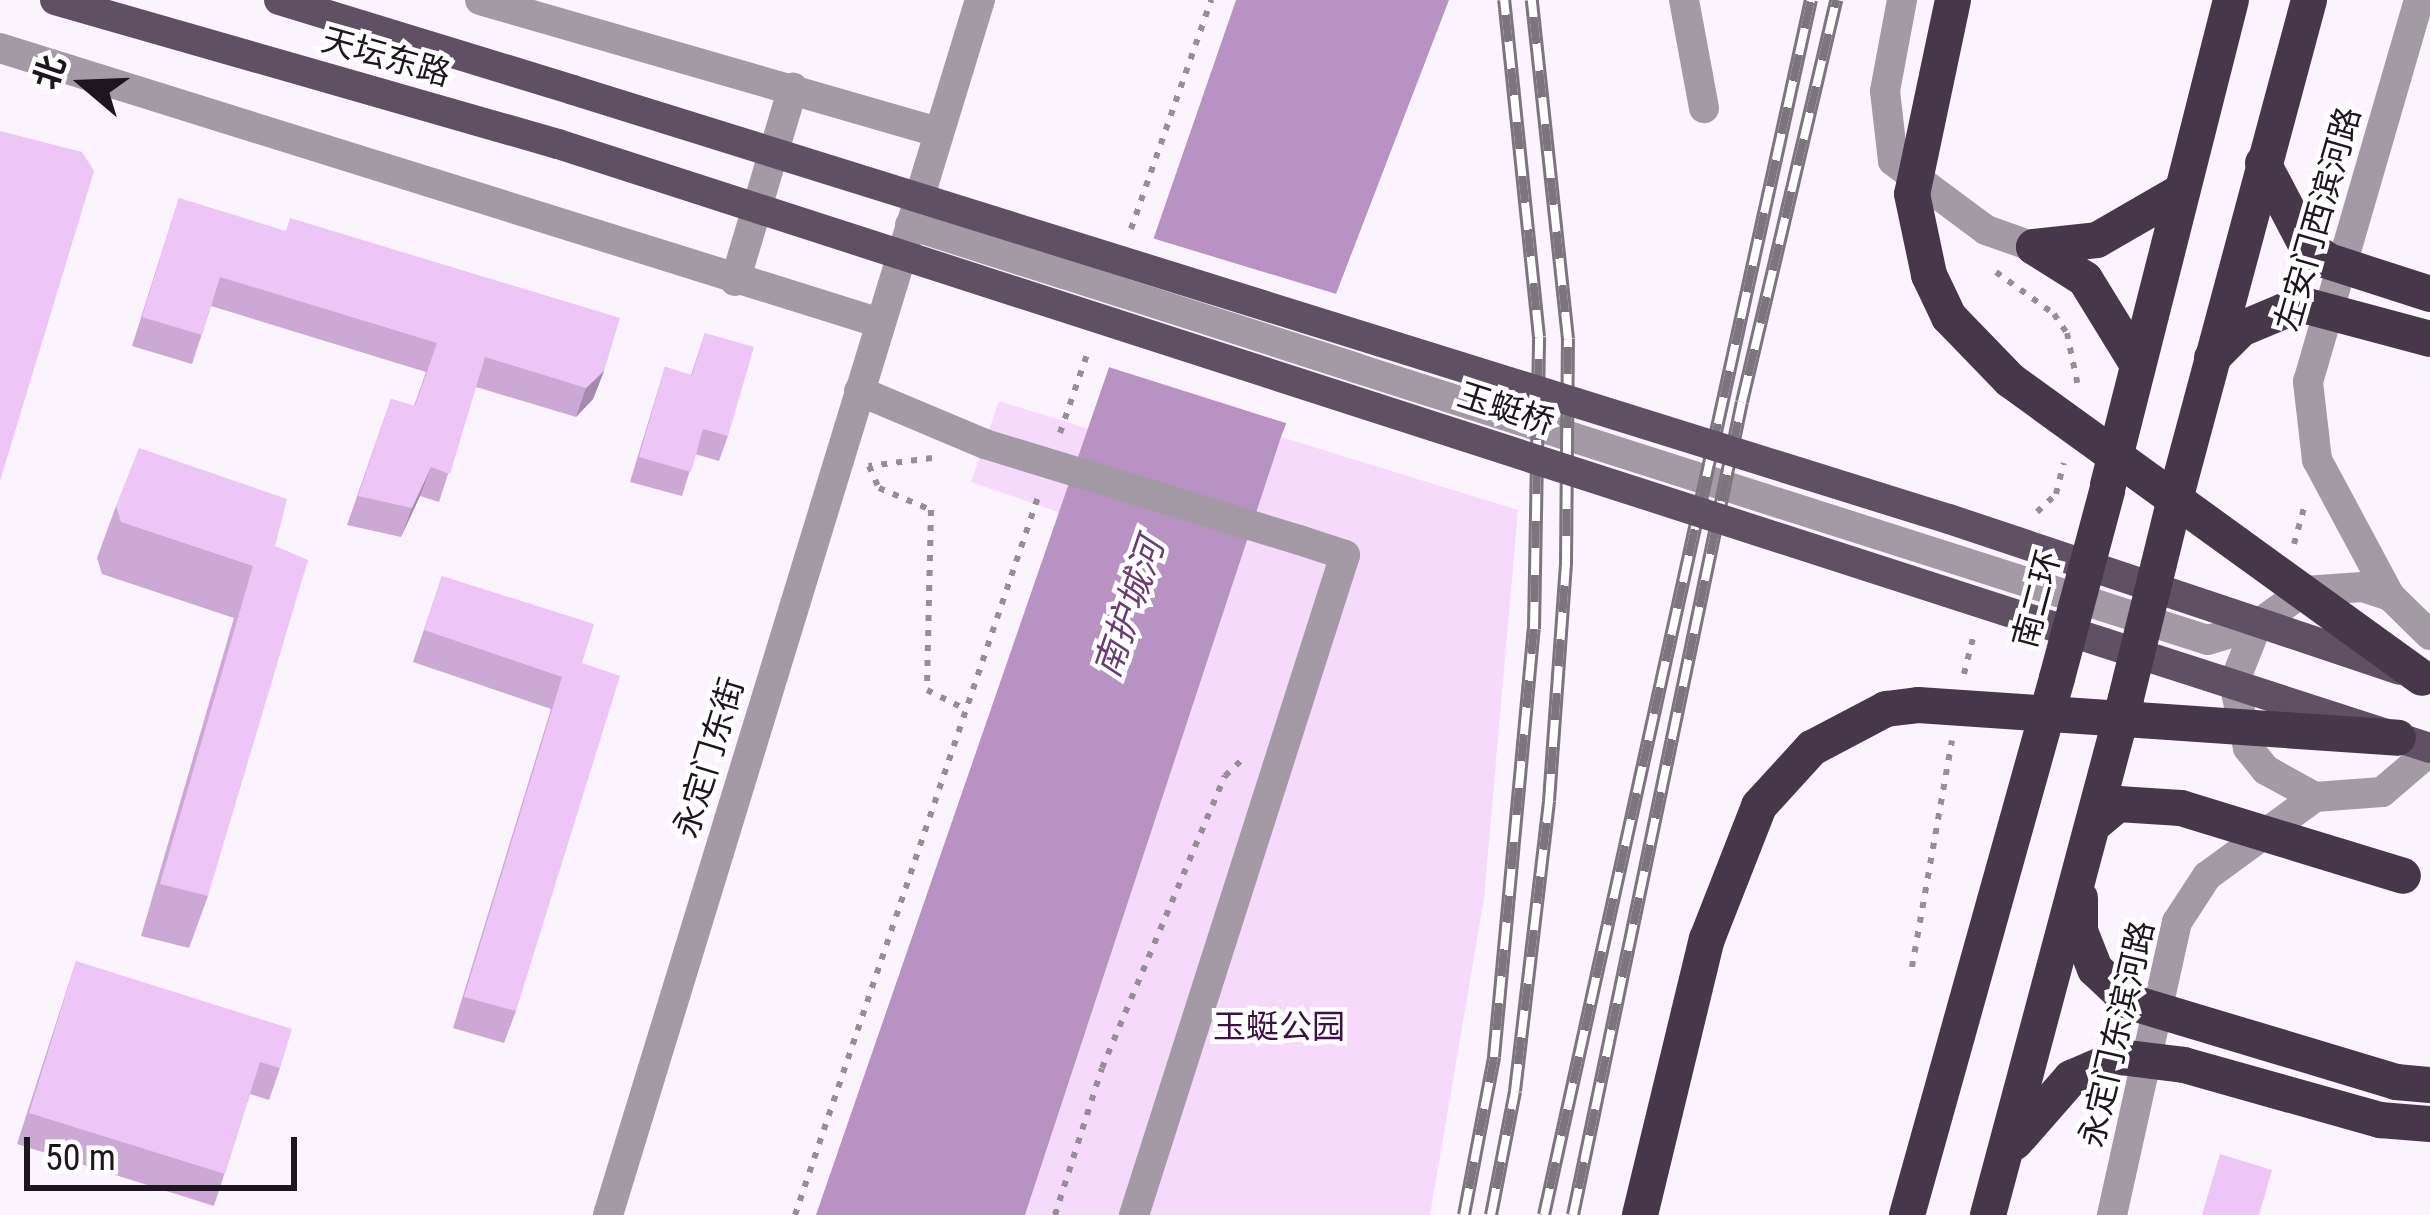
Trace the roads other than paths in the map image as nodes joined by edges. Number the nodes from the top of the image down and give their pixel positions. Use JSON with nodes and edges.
{"nodes":[{"id":1,"x":55,"y":0,"type":"edge"},
{"id":2,"x":279,"y":0,"type":"edge"},
{"id":3,"x":480,"y":0,"type":"edge"},
{"id":4,"x":980,"y":0,"type":"edge"},
{"id":5,"x":1684,"y":0,"type":"edge"},
{"id":6,"x":1902,"y":0,"type":"edge"},
{"id":7,"x":1953,"y":0,"type":"edge"},
{"id":8,"x":2231,"y":0,"type":"edge"},
{"id":9,"x":2308,"y":0,"type":"edge"},
{"id":10,"x":2419,"y":0,"type":"edge"},
{"id":11,"x":7,"y":53,"type":"edge"},
{"id":12,"x":793,"y":88,"type":"junction"},
{"id":13,"x":573,"y":90,"type":"joint"},
{"id":14,"x":1704,"y":108,"type":"dead end"},
{"id":15,"x":938,"y":132,"type":"junction"},
{"id":16,"x":558,"y":144,"type":"joint"},
{"id":17,"x":2263,"y":163,"type":"junction"},
{"id":18,"x":2180,"y":192,"type":"junction"},
{"id":19,"x":910,"y":225,"type":"junction"},
{"id":20,"x":2033,"y":247,"type":"junction"},
{"id":21,"x":735,"y":280,"type":"junction"},
{"id":22,"x":2430,"y":294,"type":"edge"},
{"id":23,"x":880,"y":322,"type":"junction"},
{"id":24,"x":2430,"y":339,"type":"edge"},
{"id":25,"x":2212,"y":358,"type":"junction"},
{"id":26,"x":2138,"y":365,"type":"junction"},
{"id":27,"x":859,"y":391,"type":"junction"},
{"id":28,"x":2390,"y":596,"type":"junction"},
{"id":29,"x":2267,"y":615,"type":"junction"},
{"id":30,"x":2430,"y":634,"type":"edge"},
{"id":31,"x":2208,"y":640,"type":"junction"},
{"id":32,"x":2426,"y":679,"type":"edge"},
{"id":33,"x":2234,"y":683,"type":"junction"},
{"id":34,"x":2419,"y":746,"type":"edge"},
{"id":35,"x":2112,"y":753,"type":"junction"},
{"id":36,"x":2315,"y":797,"type":"junction"},
{"id":37,"x":2181,"y":808,"type":"junction"},
{"id":38,"x":2093,"y":825,"type":"junction"},
{"id":39,"x":2080,"y":871,"type":"junction"},
{"id":40,"x":2416,"y":881,"type":"edge"},
{"id":41,"x":2430,"y":1084,"type":"edge"},
{"id":42,"x":2430,"y":1124,"type":"edge"},
{"id":43,"x":1998,"y":1171,"type":"junction"},
{"id":44,"x":608,"y":1215,"type":"edge"},
{"id":45,"x":1134,"y":1215,"type":"edge"},
{"id":46,"x":1640,"y":1215,"type":"edge"},
{"id":47,"x":1907,"y":1215,"type":"edge"},
{"id":48,"x":1988,"y":1215,"type":"edge"},
{"id":49,"x":2112,"y":1215,"type":"edge"}],
"edges":[{"from":1,"to":16,"type":"main road","name":"天坛东路"},
{"from":2,"to":13,"type":"main road","name":"天坛东路"},
{"from":3,"to":12,"type":"street"},
{"from":4,"to":15,"type":"street","name":"永定门东街"},
{"from":5,"to":14,"type":"street"},
{"from":6,"to":20,"type":"street"},
{"from":7,"to":32,"type":"highway","bridge":true},
{"from":8,"to":18,"type":"highway","name":"南二环"},
{"from":9,"to":17,"type":"highway"},
{"from":10,"to":28,"type":"street","name":"左安门西滨河路"},
{"from":11,"to":21,"type":"street"},
{"from":12,"to":15,"type":"street"},
{"from":12,"to":21,"type":"street"},
{"from":13,"to":32,"type":"main road","name":"玉蜓桥","bridge":true},
{"from":15,"to":19,"type":"street","name":"永定门东街"},
{"from":16,"to":34,"type":"main road","name":"玉蜓桥","bridge":true},
{"from":17,"to":22,"type":"highway","bridge":true},
{"from":17,"to":25,"type":"highway"},
{"from":18,"to":20,"type":"highway"},
{"from":18,"to":26,"type":"highway","name":"南二环"},
{"from":19,"to":23,"type":"street","name":"永定门东街"},
{"from":19,"to":31,"type":"street","bridge":true},
{"from":20,"to":26,"type":"highway"},
{"from":21,"to":23,"type":"street"},
{"from":23,"to":27,"type":"street","name":"永定门东街"},
{"from":24,"to":25,"type":"highway","bridge":true},
{"from":25,"to":35,"type":"highway","bridge":true},
{"from":26,"to":47,"type":"highway","name":"南二环","bridge":true},
{"from":27,"to":44,"type":"street","name":"永定门东街"},
{"from":27,"to":45,"type":"street","bridge":true},
{"from":28,"to":29,"type":"street"},
{"from":28,"to":30,"type":"street"},
{"from":29,"to":31,"type":"street"},
{"from":29,"to":33,"type":"street"},
{"from":31,"to":33,"type":"street"},
{"from":33,"to":36,"type":"street"},
{"from":34,"to":36,"type":"street"},
{"from":34,"to":46,"type":"highway","bridge":true},
{"from":35,"to":37,"type":"highway"},
{"from":35,"to":38,"type":"highway"},
{"from":36,"to":49,"type":"street","name":"永定门东滨河路"},
{"from":37,"to":38,"type":"highway"},
{"from":37,"to":40,"type":"highway","bridge":true},
{"from":38,"to":39,"type":"highway"},
{"from":39,"to":41,"type":"highway","bridge":true},
{"from":39,"to":43,"type":"highway"},
{"from":42,"to":43,"type":"highway","bridge":true},
{"from":43,"to":48,"type":"highway"}]}
